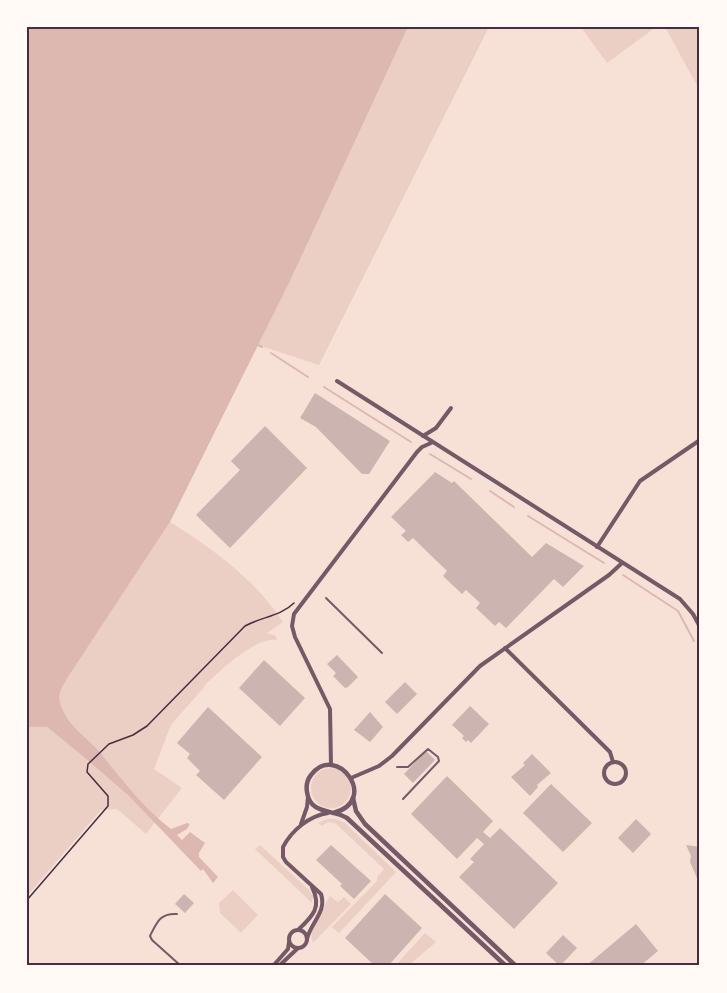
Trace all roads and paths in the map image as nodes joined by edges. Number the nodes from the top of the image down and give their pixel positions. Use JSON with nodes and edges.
{"nodes":[{"id":1,"x":337,"y":381,"type":"dead end"},
{"id":2,"x":451,"y":408,"type":"dead end"},
{"id":3,"x":422,"y":437,"type":"junction"},
{"id":4,"x":700,"y":440,"type":"edge"},
{"id":5,"x":432,"y":443,"type":"junction"},
{"id":6,"x":597,"y":547,"type":"junction"},
{"id":7,"x":622,"y":563,"type":"junction"},
{"id":8,"x":326,"y":598,"type":"dead end"},
{"id":9,"x":294,"y":603,"type":"dead end"},
{"id":10,"x":700,"y":627,"type":"edge"},
{"id":11,"x":505,"y":648,"type":"junction"},
{"id":12,"x":382,"y":653,"type":"dead end"},
{"id":13,"x":613,"y":762,"type":"junction"},
{"id":14,"x":331,"y":765,"type":"junction"},
{"id":15,"x":397,"y":767,"type":"dead end"},
{"id":16,"x":351,"y":778,"type":"junction"},
{"id":17,"x":353,"y":795,"type":"junction"},
{"id":18,"x":308,"y":796,"type":"junction"},
{"id":19,"x":403,"y":800,"type":"dead end"},
{"id":20,"x":330,"y":813,"type":"junction"},
{"id":21,"x":301,"y":825,"type":"junction"},
{"id":22,"x":310,"y":884,"type":"junction"},
{"id":23,"x":27,"y":900,"type":"edge"},
{"id":24,"x":177,"y":914,"type":"dead end"},
{"id":25,"x":298,"y":929,"type":"junction"},
{"id":26,"x":308,"y":939,"type":"junction"},
{"id":27,"x":289,"y":941,"type":"junction"},
{"id":28,"x":300,"y":948,"type":"junction"},
{"id":29,"x":181,"y":966,"type":"edge"},
{"id":30,"x":273,"y":966,"type":"edge"},
{"id":31,"x":279,"y":966,"type":"edge"},
{"id":32,"x":506,"y":966,"type":"edge"},
{"id":33,"x":516,"y":966,"type":"edge"}],
"edges":[{"from":1,"to":3,"type":"street"},
{"from":2,"to":3,"type":"street"},
{"from":3,"to":5,"type":"street"},
{"from":4,"to":6,"type":"street"},
{"from":5,"to":6,"type":"street"},
{"from":5,"to":14,"type":"street"},
{"from":6,"to":7,"type":"street"},
{"from":7,"to":10,"type":"street"},
{"from":7,"to":11,"type":"street"},
{"from":8,"to":12,"type":"lane"},
{"from":9,"to":23,"type":"path"},
{"from":11,"to":13,"type":"street"},
{"from":11,"to":16,"type":"street"},
{"from":13,"to":13,"type":"street"},
{"from":14,"to":16,"type":"street"},
{"from":14,"to":18,"type":"street"},
{"from":15,"to":19,"type":"lane"},
{"from":16,"to":17,"type":"street"},
{"from":17,"to":20,"type":"street"},
{"from":17,"to":33,"type":"street"},
{"from":18,"to":20,"type":"street"},
{"from":18,"to":21,"type":"street"},
{"from":20,"to":21,"type":"street"},
{"from":20,"to":32,"type":"street"},
{"from":21,"to":22,"type":"street"},
{"from":22,"to":25,"type":"street"},
{"from":22,"to":26,"type":"street"},
{"from":24,"to":29,"type":"lane"},
{"from":25,"to":26,"type":"street"},
{"from":25,"to":27,"type":"street"},
{"from":26,"to":28,"type":"street"},
{"from":27,"to":28,"type":"street"},
{"from":27,"to":30,"type":"street"},
{"from":28,"to":31,"type":"street"}]}
